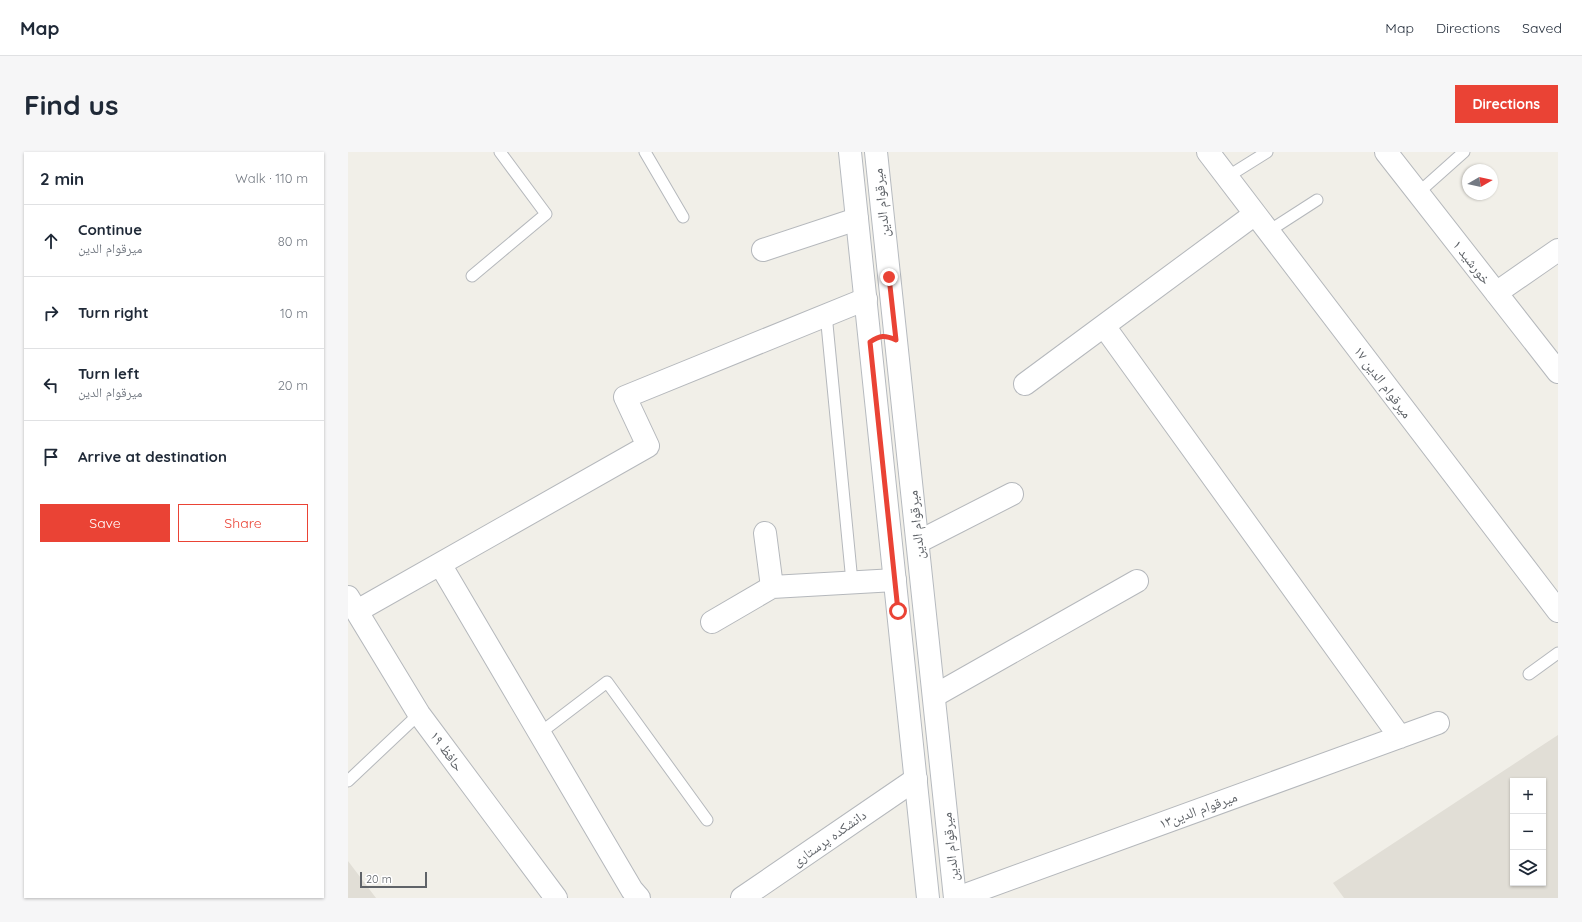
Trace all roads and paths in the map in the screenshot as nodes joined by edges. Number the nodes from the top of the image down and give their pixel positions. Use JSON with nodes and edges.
{"nodes":[{"id":1,"x":500,"y":152,"type":"edge"},
{"id":2,"x":645,"y":152,"type":"edge"},
{"id":3,"x":850,"y":152,"type":"edge"},
{"id":4,"x":876,"y":152,"type":"edge"},
{"id":5,"x":1208,"y":152,"type":"edge"},
{"id":6,"x":1267,"y":152,"type":"edge"},
{"id":7,"x":1386,"y":152,"type":"edge"},
{"id":8,"x":1464,"y":152,"type":"edge"},
{"id":9,"x":1227,"y":177,"type":"junction"},
{"id":10,"x":1418,"y":193,"type":"junction"},
{"id":11,"x":1316,"y":200,"type":"dead end"},
{"id":12,"x":1255,"y":214,"type":"junction"},
{"id":13,"x":684,"y":217,"type":"dead end"},
{"id":14,"x":857,"y":219,"type":"junction"},
{"id":15,"x":1269,"y":231,"type":"junction"},
{"id":16,"x":763,"y":250,"type":"dead end"},
{"id":17,"x":1558,"y":250,"type":"edge"},
{"id":18,"x":472,"y":276,"type":"dead end"},
{"id":19,"x":889,"y":277,"type":"junction"},
{"id":20,"x":863,"y":278,"type":"junction"},
{"id":21,"x":1496,"y":293,"type":"junction"},
{"id":22,"x":866,"y":299,"type":"junction"},
{"id":23,"x":826,"y":314,"type":"junction"},
{"id":24,"x":1104,"y":326,"type":"junction"},
{"id":25,"x":896,"y":340,"type":"junction"},
{"id":26,"x":870,"y":342,"type":"junction"},
{"id":27,"x":1558,"y":372,"type":"edge"},
{"id":28,"x":1025,"y":384,"type":"dead end"},
{"id":29,"x":1012,"y":494,"type":"dead end"},
{"id":30,"x":765,"y":533,"type":"dead end"},
{"id":31,"x":918,"y":542,"type":"junction"},
{"id":32,"x":440,"y":564,"type":"junction"},
{"id":33,"x":895,"y":580,"type":"junction"},
{"id":34,"x":1137,"y":581,"type":"dead end"},
{"id":35,"x":852,"y":582,"type":"junction"},
{"id":36,"x":772,"y":587,"type":"junction"},
{"id":37,"x":352,"y":604,"type":"edge"},
{"id":38,"x":1558,"y":611,"type":"edge"},
{"id":39,"x":712,"y":622,"type":"dead end"},
{"id":40,"x":1558,"y":653,"type":"edge"},
{"id":41,"x":1529,"y":674,"type":"dead end"},
{"id":42,"x":934,"y":696,"type":"junction"},
{"id":43,"x":419,"y":714,"type":"junction"},
{"id":44,"x":1438,"y":723,"type":"dead end"},
{"id":45,"x":540,"y":734,"type":"junction"},
{"id":46,"x":1400,"y":737,"type":"junction"},
{"id":47,"x":916,"y":779,"type":"junction"},
{"id":48,"x":348,"y":780,"type":"edge"},
{"id":49,"x":706,"y":820,"type":"dead end"},
{"id":50,"x":556,"y":898,"type":"edge"},
{"id":51,"x":639,"y":898,"type":"edge"},
{"id":52,"x":742,"y":898,"type":"edge"},
{"id":53,"x":928,"y":898,"type":"edge"},
{"id":54,"x":956,"y":898,"type":"edge"}],
"edges":[{"from":1,"to":18,"type":"lane"},
{"from":2,"to":13,"type":"lane"},
{"from":3,"to":14,"type":"street","name":"میرقوام الدین"},
{"from":4,"to":19,"type":"street","name":"میرقوام الدین"},
{"from":5,"to":9,"type":"street","name":"میرقوام الدین ۱۷"},
{"from":6,"to":9,"type":"lane"},
{"from":7,"to":10,"type":"street","name":"خورشید ۱"},
{"from":8,"to":10,"type":"lane"},
{"from":9,"to":12,"type":"street","name":"میرقوام الدین ۱۷"},
{"from":10,"to":21,"type":"street","name":"خورشید ۱"},
{"from":11,"to":15,"type":"lane"},
{"from":12,"to":15,"type":"street","name":"میرقوام الدین ۱۷"},
{"from":12,"to":24,"type":"street"},
{"from":14,"to":16,"type":"street"},
{"from":14,"to":20,"type":"street","name":"میرقوام الدین"},
{"from":15,"to":38,"type":"street","name":"میرقوام الدین ۱۷"},
{"from":17,"to":21,"type":"street"},
{"from":19,"to":20,"type":"street"},
{"from":19,"to":25,"type":"street","name":"میرقوام الدین"},
{"from":20,"to":22,"type":"street","name":"میرقوام الدین"},
{"from":21,"to":27,"type":"street","name":"خورشید ۱"},
{"from":22,"to":23,"type":"street"},
{"from":22,"to":26,"type":"street","name":"میرقوام الدین"},
{"from":23,"to":32,"type":"street"},
{"from":23,"to":35,"type":"lane"},
{"from":24,"to":28,"type":"street"},
{"from":24,"to":46,"type":"street"},
{"from":25,"to":26,"type":"street"},
{"from":25,"to":31,"type":"street","name":"میرقوام الدین"},
{"from":26,"to":33,"type":"street","name":"میرقوام الدین"},
{"from":29,"to":31,"type":"street"},
{"from":30,"to":36,"type":"street"},
{"from":31,"to":42,"type":"street","name":"میرقوام الدین"},
{"from":32,"to":37,"type":"street"},
{"from":32,"to":45,"type":"street"},
{"from":33,"to":35,"type":"street"},
{"from":33,"to":47,"type":"street","name":"میرقوام الدین"},
{"from":34,"to":42,"type":"street"},
{"from":35,"to":36,"type":"street"},
{"from":36,"to":39,"type":"street"},
{"from":37,"to":43,"type":"street","name":"حافظ ۱۹"},
{"from":40,"to":41,"type":"lane"},
{"from":42,"to":54,"type":"street","name":"میرقوام الدین"},
{"from":43,"to":48,"type":"lane"},
{"from":43,"to":50,"type":"street","name":"حافظ ۱۹"},
{"from":44,"to":46,"type":"street","name":"میرقوام الدین۱۳"},
{"from":45,"to":49,"type":"lane"},
{"from":45,"to":51,"type":"street"},
{"from":46,"to":54,"type":"street","name":"میرقوام الدین۱۳"},
{"from":47,"to":52,"type":"street","name":"دانشکده پرستاری"},
{"from":47,"to":53,"type":"street","name":"میرقوام الدین"}]}
